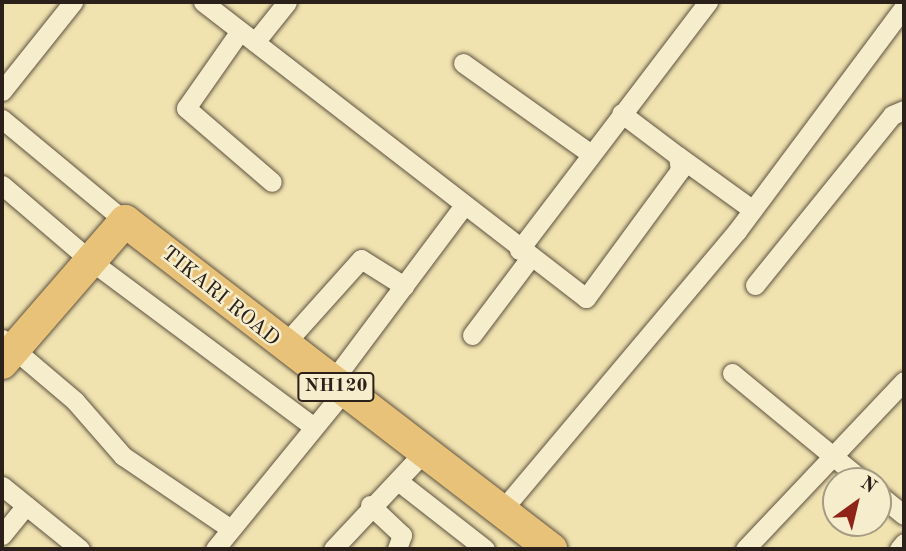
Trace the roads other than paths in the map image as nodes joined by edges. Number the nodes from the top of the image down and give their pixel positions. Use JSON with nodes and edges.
{"nodes":[{"id":1,"x":73,"y":2,"type":"edge"},
{"id":2,"x":203,"y":2,"type":"edge"},
{"id":3,"x":287,"y":2,"type":"edge"},
{"id":4,"x":708,"y":2,"type":"edge"},
{"id":5,"x":904,"y":7,"type":"edge"},
{"id":6,"x":247,"y":36,"type":"junction"},
{"id":7,"x":463,"y":63,"type":"dead end"},
{"id":8,"x":2,"y":91,"type":"edge"},
{"id":9,"x":904,"y":110,"type":"edge"},
{"id":10,"x":621,"y":113,"type":"junction"},
{"id":11,"x":2,"y":119,"type":"edge"},
{"id":12,"x":591,"y":153,"type":"junction"},
{"id":13,"x":678,"y":156,"type":"junction"},
{"id":14,"x":272,"y":182,"type":"dead end"},
{"id":15,"x":2,"y":185,"type":"edge"},
{"id":16,"x":464,"y":205,"type":"junction"},
{"id":17,"x":753,"y":210,"type":"junction"},
{"id":18,"x":125,"y":221,"type":"junction"},
{"id":19,"x":525,"y":254,"type":"junction"},
{"id":20,"x":91,"y":261,"type":"junction"},
{"id":21,"x":755,"y":285,"type":"dead end"},
{"id":22,"x":404,"y":286,"type":"junction"},
{"id":23,"x":472,"y":335,"type":"dead end"},
{"id":24,"x":282,"y":347,"type":"junction"},
{"id":25,"x":6,"y":350,"type":"edge"},
{"id":26,"x":732,"y":373,"type":"dead end"},
{"id":27,"x":904,"y":381,"type":"edge"},
{"id":28,"x":337,"y":387,"type":"junction"},
{"id":29,"x":312,"y":426,"type":"junction"},
{"id":30,"x":424,"y":452,"type":"junction"},
{"id":31,"x":830,"y":454,"type":"junction"},
{"id":32,"x":846,"y":467,"type":"edge"},
{"id":33,"x":398,"y":481,"type":"junction"},
{"id":34,"x":2,"y":486,"type":"edge"},
{"id":35,"x":26,"y":505,"type":"junction"},
{"id":36,"x":370,"y":505,"type":"junction"},
{"id":37,"x":502,"y":510,"type":"junction"},
{"id":38,"x":231,"y":529,"type":"junction"},
{"id":39,"x":2,"y":535,"type":"edge"},
{"id":40,"x":904,"y":543,"type":"edge"},
{"id":41,"x":80,"y":549,"type":"edge"},
{"id":42,"x":215,"y":549,"type":"edge"},
{"id":43,"x":333,"y":549,"type":"edge"},
{"id":44,"x":397,"y":549,"type":"edge"},
{"id":45,"x":485,"y":549,"type":"edge"},
{"id":46,"x":551,"y":549,"type":"edge"},
{"id":47,"x":745,"y":549,"type":"edge"},
{"id":48,"x":900,"y":549,"type":"edge"}],
"edges":[{"from":1,"to":8,"type":"street"},
{"from":2,"to":6,"type":"street"},
{"from":3,"to":6,"type":"street"},
{"from":4,"to":10,"type":"street"},
{"from":5,"to":17,"type":"street"},
{"from":6,"to":14,"type":"street"},
{"from":6,"to":16,"type":"street"},
{"from":7,"to":12,"type":"street"},
{"from":9,"to":21,"type":"street"},
{"from":10,"to":12,"type":"street"},
{"from":10,"to":13,"type":"street"},
{"from":11,"to":18,"type":"street"},
{"from":12,"to":19,"type":"street"},
{"from":13,"to":17,"type":"street"},
{"from":13,"to":19,"type":"street"},
{"from":15,"to":20,"type":"street"},
{"from":16,"to":19,"type":"street"},
{"from":16,"to":22,"type":"street"},
{"from":17,"to":37,"type":"street"},
{"from":18,"to":20,"type":"highway"},
{"from":18,"to":24,"type":"highway","name":"TIKARI ROAD","number":"NH120"},
{"from":19,"to":23,"type":"street"},
{"from":20,"to":25,"type":"highway"},
{"from":20,"to":29,"type":"street"},
{"from":22,"to":24,"type":"street"},
{"from":22,"to":28,"type":"street"},
{"from":24,"to":28,"type":"highway","name":"TIKARI ROAD","number":"NH120"},
{"from":25,"to":38,"type":"street"},
{"from":26,"to":31,"type":"street"},
{"from":27,"to":31,"type":"street"},
{"from":28,"to":29,"type":"street"},
{"from":28,"to":30,"type":"highway","name":"TIKARI ROAD","number":"NH120"},
{"from":29,"to":38,"type":"street"},
{"from":30,"to":33,"type":"street"},
{"from":30,"to":37,"type":"highway","name":"TIKARI ROAD","number":"NH120"},
{"from":31,"to":32,"type":"street"},
{"from":31,"to":47,"type":"street"},
{"from":33,"to":36,"type":"street"},
{"from":33,"to":45,"type":"street"},
{"from":34,"to":35,"type":"street"},
{"from":35,"to":39,"type":"street"},
{"from":35,"to":41,"type":"street"},
{"from":36,"to":43,"type":"street"},
{"from":36,"to":44,"type":"street"},
{"from":37,"to":46,"type":"highway","name":"TIKARI ROAD","number":"NH120"},
{"from":38,"to":42,"type":"street"},
{"from":40,"to":48,"type":"street"}]}
